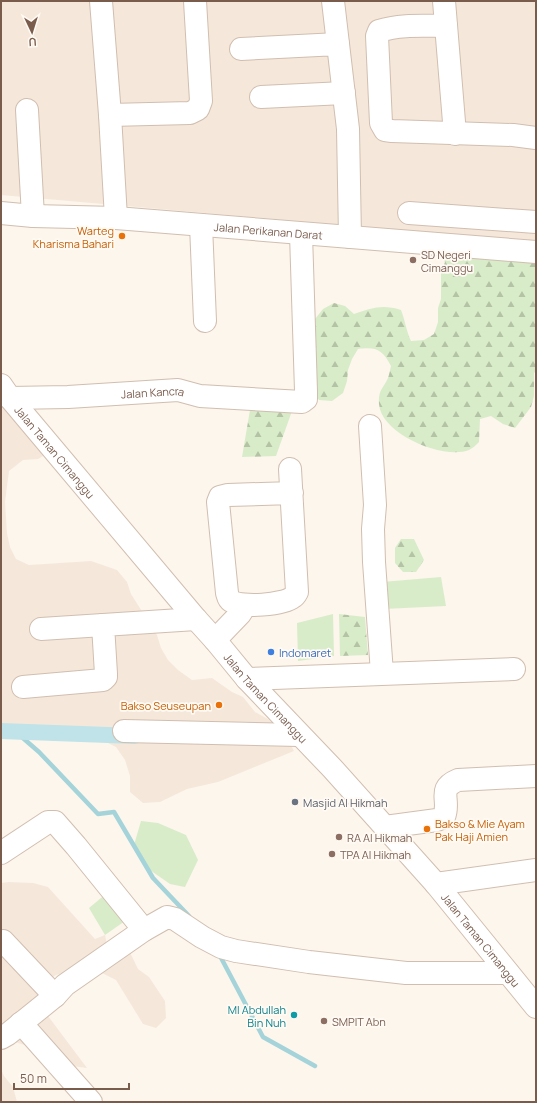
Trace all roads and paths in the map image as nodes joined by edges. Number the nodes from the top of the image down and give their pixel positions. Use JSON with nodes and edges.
{"nodes":[{"id":1,"x":101,"y":1,"type":"edge"},
{"id":2,"x":195,"y":1,"type":"edge"},
{"id":3,"x":334,"y":1,"type":"edge"},
{"id":4,"x":444,"y":1,"type":"edge"},
{"id":5,"x":446,"y":26,"type":"junction"},
{"id":6,"x":338,"y":44,"type":"junction"},
{"id":7,"x":241,"y":49,"type":"dead end"},
{"id":8,"x":344,"y":93,"type":"junction"},
{"id":9,"x":261,"y":97,"type":"dead end"},
{"id":10,"x":27,"y":110,"type":"dead end"},
{"id":11,"x":110,"y":115,"type":"junction"},
{"id":12,"x":454,"y":134,"type":"junction"},
{"id":13,"x":536,"y":138,"type":"edge"},
{"id":14,"x":1,"y":213,"type":"edge"},
{"id":15,"x":409,"y":213,"type":"dead end"},
{"id":16,"x":33,"y":216,"type":"junction"},
{"id":17,"x":116,"y":218,"type":"junction"},
{"id":18,"x":536,"y":222,"type":"edge"},
{"id":19,"x":201,"y":225,"type":"junction"},
{"id":20,"x":301,"y":234,"type":"junction"},
{"id":21,"x":350,"y":237,"type":"junction"},
{"id":22,"x":536,"y":252,"type":"edge"},
{"id":23,"x":205,"y":321,"type":"dead end"},
{"id":24,"x":6,"y":391,"type":"edge"},
{"id":25,"x":370,"y":426,"type":"dead end"},
{"id":26,"x":290,"y":469,"type":"dead end"},
{"id":27,"x":292,"y":493,"type":"junction"},
{"id":28,"x":245,"y":606,"type":"junction"},
{"id":29,"x":196,"y":619,"type":"junction"},
{"id":30,"x":103,"y":625,"type":"junction"},
{"id":31,"x":41,"y":629,"type":"dead end"},
{"id":32,"x":215,"y":640,"type":"junction"},
{"id":33,"x":514,"y":669,"type":"dead end"},
{"id":34,"x":382,"y":673,"type":"junction"},
{"id":35,"x":247,"y":679,"type":"junction"},
{"id":36,"x":23,"y":687,"type":"dead end"},
{"id":37,"x":124,"y":731,"type":"dead end"},
{"id":38,"x":299,"y":734,"type":"junction"},
{"id":39,"x":536,"y":776,"type":"edge"},
{"id":40,"x":385,"y":827,"type":"junction"},
{"id":41,"x":1,"y":853,"type":"edge"},
{"id":42,"x":536,"y":870,"type":"edge"},
{"id":43,"x":436,"y":884,"type":"junction"},
{"id":44,"x":144,"y":930,"type":"junction"},
{"id":45,"x":3,"y":942,"type":"dead end"},
{"id":46,"x":508,"y":973,"type":"junction"},
{"id":47,"x":55,"y":996,"type":"junction"},
{"id":48,"x":536,"y":1006,"type":"edge"},
{"id":49,"x":8,"y":1030,"type":"edge"},
{"id":50,"x":91,"y":1102,"type":"edge"}],
"edges":[{"from":1,"to":11,"type":"street"},
{"from":2,"to":11,"type":"street"},
{"from":3,"to":6,"type":"street"},
{"from":4,"to":5,"type":"street"},
{"from":5,"to":12,"type":"street"},
{"from":5,"to":12,"type":"street"},
{"from":6,"to":7,"type":"street"},
{"from":6,"to":8,"type":"street"},
{"from":8,"to":9,"type":"street"},
{"from":8,"to":21,"type":"street"},
{"from":10,"to":16,"type":"street"},
{"from":11,"to":17,"type":"street"},
{"from":12,"to":13,"type":"street"},
{"from":14,"to":16,"type":"street","name":"Jalan Perikanan Darat"},
{"from":15,"to":18,"type":"street"},
{"from":16,"to":17,"type":"street","name":"Jalan Perikanan Darat"},
{"from":17,"to":19,"type":"street","name":"Jalan Perikanan Darat"},
{"from":19,"to":20,"type":"street","name":"Jalan Perikanan Darat"},
{"from":19,"to":23,"type":"street"},
{"from":20,"to":21,"type":"street","name":"Jalan Perikanan Darat"},
{"from":20,"to":24,"type":"street","name":"Jalan Kancra"},
{"from":21,"to":22,"type":"street","name":"Jalan Perikanan Darat"},
{"from":24,"to":29,"type":"street","name":"Jalan Taman Cimanggu"},
{"from":25,"to":34,"type":"street"},
{"from":26,"to":27,"type":"street"},
{"from":27,"to":28,"type":"street"},
{"from":27,"to":28,"type":"street"},
{"from":28,"to":32,"type":"street"},
{"from":29,"to":30,"type":"street"},
{"from":29,"to":32,"type":"street","name":"Jalan Taman Cimanggu"},
{"from":30,"to":31,"type":"street"},
{"from":30,"to":36,"type":"street"},
{"from":32,"to":35,"type":"street","name":"Jalan Taman Cimanggu"},
{"from":33,"to":34,"type":"street"},
{"from":34,"to":35,"type":"street"},
{"from":35,"to":38,"type":"street","name":"Jalan Taman Cimanggu"},
{"from":37,"to":38,"type":"street"},
{"from":38,"to":40,"type":"street","name":"Jalan Taman Cimanggu"},
{"from":39,"to":40,"type":"street"},
{"from":40,"to":43,"type":"street","name":"Jalan Taman Cimanggu"},
{"from":41,"to":44,"type":"street"},
{"from":42,"to":43,"type":"street"},
{"from":43,"to":46,"type":"street","name":"Jalan Taman Cimanggu"},
{"from":44,"to":46,"type":"street"},
{"from":44,"to":47,"type":"street"},
{"from":45,"to":47,"type":"street"},
{"from":46,"to":48,"type":"street","name":"Jalan Taman Cimanggu"},
{"from":47,"to":49,"type":"street"},
{"from":49,"to":50,"type":"street"}]}
